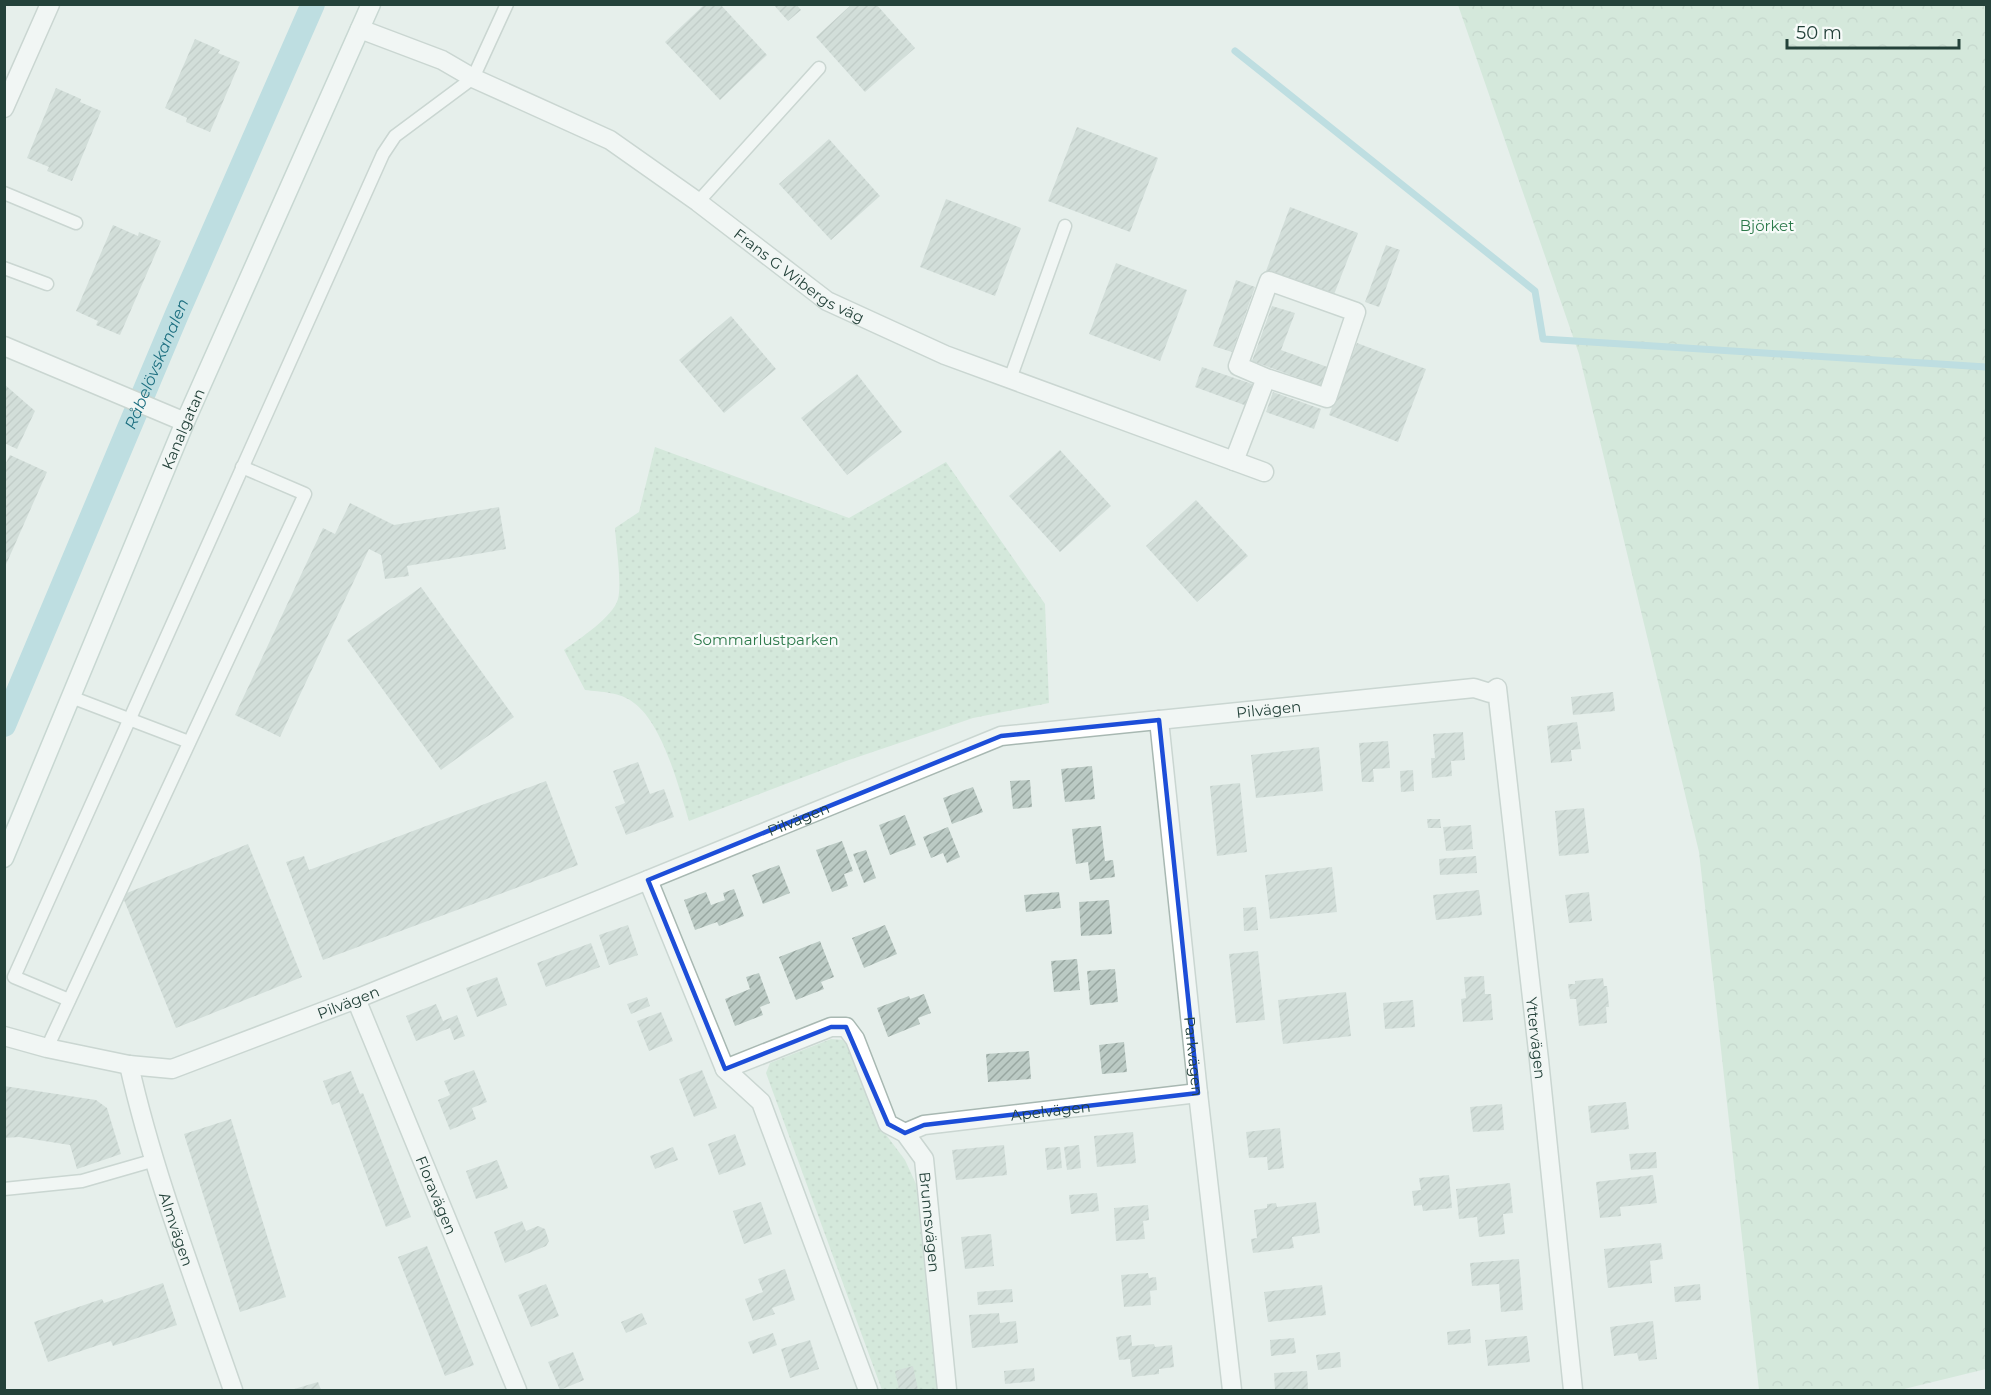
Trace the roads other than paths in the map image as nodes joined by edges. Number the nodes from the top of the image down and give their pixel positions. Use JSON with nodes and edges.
{"nodes":[{"id":1,"x":50,"y":4,"type":"edge"},
{"id":2,"x":371,"y":4,"type":"edge"},
{"id":3,"x":507,"y":4,"type":"edge"},
{"id":4,"x":360,"y":29,"type":"junction"},
{"id":5,"x":819,"y":68,"type":"dead end"},
{"id":6,"x":473,"y":78,"type":"junction"},
{"id":7,"x":4,"y":108,"type":"edge"},
{"id":8,"x":4,"y":194,"type":"edge"},
{"id":9,"x":698,"y":202,"type":"junction"},
{"id":10,"x":76,"y":223,"type":"dead end"},
{"id":11,"x":1065,"y":226,"type":"dead end"},
{"id":12,"x":4,"y":268,"type":"edge"},
{"id":13,"x":47,"y":284,"type":"dead end"},
{"id":14,"x":4,"y":346,"type":"edge"},
{"id":15,"x":1266,"y":378,"type":"junction"},
{"id":16,"x":1010,"y":379,"type":"junction"},
{"id":17,"x":185,"y":422,"type":"junction"},
{"id":18,"x":1234,"y":461,"type":"junction"},
{"id":19,"x":242,"y":467,"type":"junction"},
{"id":20,"x":1264,"y":472,"type":"dead end"},
{"id":21,"x":1497,"y":688,"type":"joint"},
{"id":22,"x":71,"y":697,"type":"junction"},
{"id":23,"x":129,"y":719,"type":"junction"},
{"id":24,"x":1159,"y":720,"type":"junction"},
{"id":25,"x":189,"y":742,"type":"junction"},
{"id":26,"x":4,"y":858,"type":"edge"},
{"id":27,"x":648,"y":880,"type":"junction"},
{"id":28,"x":356,"y":999,"type":"junction"},
{"id":29,"x":69,"y":1000,"type":"junction"},
{"id":30,"x":4,"y":1036,"type":"edge"},
{"id":31,"x":47,"y":1048,"type":"junction"},
{"id":32,"x":129,"y":1065,"type":"junction"},
{"id":33,"x":725,"y":1070,"type":"junction"},
{"id":34,"x":1198,"y":1093,"type":"junction"},
{"id":35,"x":905,"y":1133,"type":"junction"},
{"id":36,"x":155,"y":1160,"type":"junction"},
{"id":37,"x":4,"y":1189,"type":"edge"},
{"id":38,"x":233,"y":1390,"type":"edge"},
{"id":39,"x":517,"y":1390,"type":"edge"},
{"id":40,"x":868,"y":1390,"type":"edge"},
{"id":41,"x":947,"y":1390,"type":"edge"},
{"id":42,"x":1232,"y":1390,"type":"edge"},
{"id":43,"x":1573,"y":1390,"type":"edge"}],
"edges":[{"from":1,"to":7,"type":"street"},
{"from":2,"to":4,"type":"street","name":"Kanalgatan"},
{"from":3,"to":6,"type":"lane"},
{"from":4,"to":6,"type":"street","name":"Frans G Wibergs väg"},
{"from":4,"to":17,"type":"street","name":"Kanalgatan"},
{"from":5,"to":9,"type":"lane"},
{"from":6,"to":9,"type":"street","name":"Frans G Wibergs väg"},
{"from":6,"to":19,"type":"lane"},
{"from":8,"to":10,"type":"lane"},
{"from":9,"to":16,"type":"street","name":"Frans G Wibergs väg"},
{"from":11,"to":16,"type":"lane"},
{"from":12,"to":13,"type":"lane"},
{"from":14,"to":17,"type":"street"},
{"from":15,"to":15,"type":"street"},
{"from":15,"to":18,"type":"street"},
{"from":16,"to":18,"type":"street","name":"Frans G Wibergs väg"},
{"from":17,"to":22,"type":"street","name":"Kanalgatan"},
{"from":18,"to":20,"type":"street","name":"Frans G Wibergs väg"},
{"from":19,"to":23,"type":"lane"},
{"from":19,"to":25,"type":"lane"},
{"from":21,"to":24,"type":"street","name":"Pilvägen"},
{"from":21,"to":43,"type":"street","name":"Yttervägen"},
{"from":22,"to":23,"type":"lane"},
{"from":22,"to":26,"type":"street","name":"Kanalgatan"},
{"from":23,"to":25,"type":"lane"},
{"from":23,"to":29,"type":"lane"},
{"from":24,"to":27,"type":"street","name":"Pilvägen"},
{"from":24,"to":34,"type":"street","name":"Parkvägen"},
{"from":25,"to":29,"type":"lane"},
{"from":27,"to":28,"type":"street","name":"Pilvägen"},
{"from":27,"to":33,"type":"street"},
{"from":28,"to":32,"type":"street","name":"Pilvägen"},
{"from":28,"to":39,"type":"street","name":"Floravägen"},
{"from":29,"to":31,"type":"lane"},
{"from":30,"to":31,"type":"street","name":"Pilvägen"},
{"from":31,"to":32,"type":"street","name":"Pilvägen"},
{"from":32,"to":36,"type":"street","name":"Almvägen"},
{"from":33,"to":35,"type":"street","name":"Brunnsvägen"},
{"from":33,"to":40,"type":"street"},
{"from":34,"to":35,"type":"street","name":"Apelvägen"},
{"from":34,"to":42,"type":"street","name":"Parkvägen"},
{"from":35,"to":41,"type":"street","name":"Brunnsvägen"},
{"from":36,"to":37,"type":"lane"},
{"from":36,"to":38,"type":"street","name":"Almvägen"}]}
